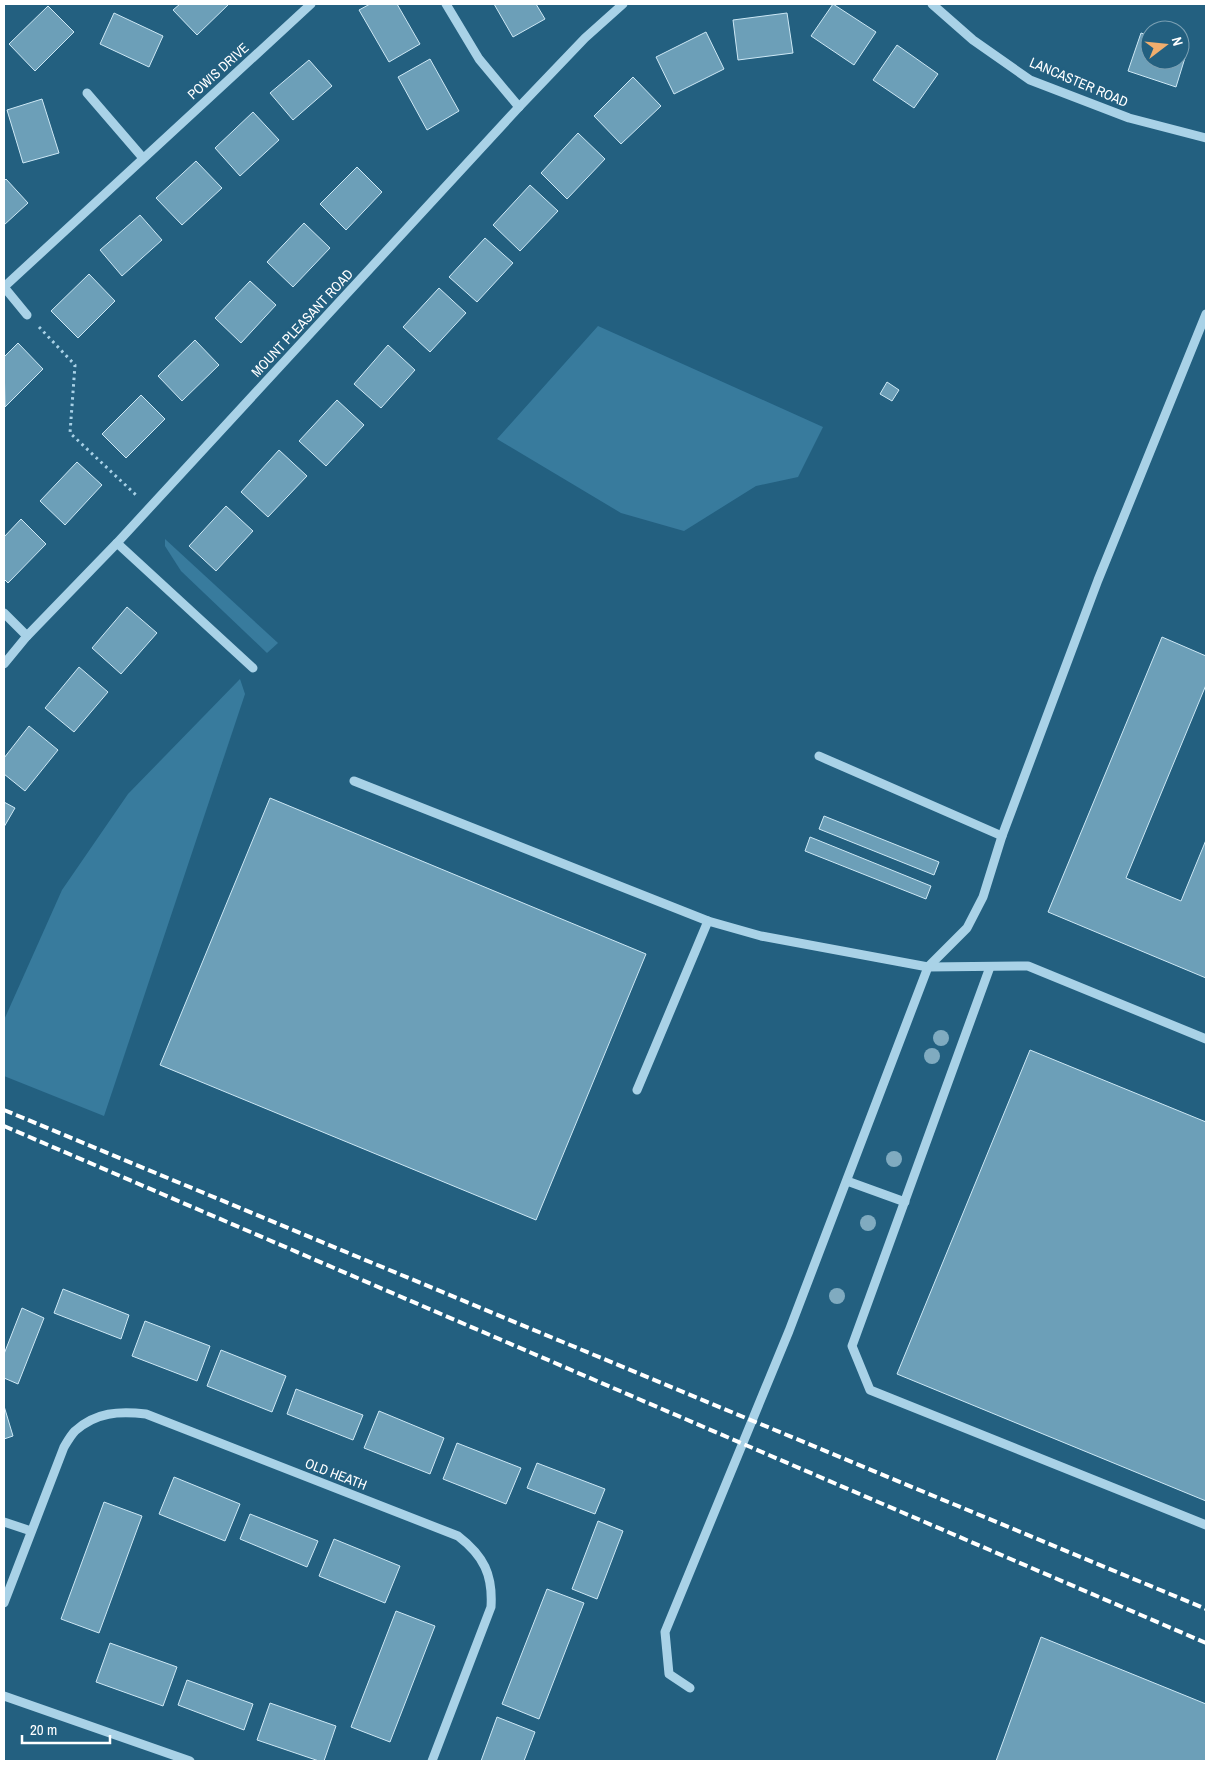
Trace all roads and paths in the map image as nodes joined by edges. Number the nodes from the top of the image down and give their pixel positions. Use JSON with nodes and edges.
{"nodes":[{"id":1,"x":311,"y":4,"type":"edge"},
{"id":2,"x":446,"y":4,"type":"edge"},
{"id":3,"x":623,"y":4,"type":"edge"},
{"id":4,"x":932,"y":4,"type":"edge"},
{"id":5,"x":87,"y":93,"type":"dead end"},
{"id":6,"x":519,"y":107,"type":"junction"},
{"id":7,"x":1206,"y":138,"type":"edge"},
{"id":8,"x":143,"y":158,"type":"junction"},
{"id":9,"x":4,"y":287,"type":"edge"},
{"id":10,"x":1206,"y":314,"type":"edge"},
{"id":11,"x":27,"y":315,"type":"joint"},
{"id":12,"x":150,"y":508,"type":"junction"},
{"id":13,"x":117,"y":543,"type":"junction"},
{"id":14,"x":4,"y":613,"type":"edge"},
{"id":15,"x":26,"y":636,"type":"junction"},
{"id":16,"x":4,"y":664,"type":"edge"},
{"id":17,"x":253,"y":668,"type":"dead end"},
{"id":18,"x":819,"y":756,"type":"dead end"},
{"id":19,"x":354,"y":781,"type":"dead end"},
{"id":20,"x":1002,"y":836,"type":"junction"},
{"id":21,"x":708,"y":921,"type":"junction"},
{"id":22,"x":928,"y":967,"type":"junction"},
{"id":23,"x":990,"y":967,"type":"junction"},
{"id":24,"x":1206,"y":1039,"type":"edge"},
{"id":25,"x":637,"y":1090,"type":"dead end"},
{"id":26,"x":847,"y":1181,"type":"junction"},
{"id":27,"x":905,"y":1202,"type":"junction"},
{"id":28,"x":4,"y":1522,"type":"edge"},
{"id":29,"x":1206,"y":1525,"type":"edge"},
{"id":30,"x":31,"y":1531,"type":"junction"},
{"id":31,"x":4,"y":1602,"type":"edge"},
{"id":32,"x":690,"y":1688,"type":"dead end"},
{"id":33,"x":4,"y":1696,"type":"edge"},
{"id":34,"x":190,"y":1761,"type":"edge"},
{"id":35,"x":432,"y":1761,"type":"edge"}],
"edges":[{"from":1,"to":8,"type":"street","name":"POWIS DRIVE"},
{"from":2,"to":6,"type":"street"},
{"from":3,"to":6,"type":"street","name":"MOUNT PLEASANT ROAD"},
{"from":4,"to":7,"type":"street","name":"LANCASTER ROAD"},
{"from":5,"to":8,"type":"street"},
{"from":6,"to":12,"type":"street","name":"MOUNT PLEASANT ROAD"},
{"from":8,"to":9,"type":"street","name":"POWIS DRIVE"},
{"from":9,"to":11,"type":"street"},
{"from":10,"to":20,"type":"street"},
{"from":11,"to":12,"type":"path"},
{"from":12,"to":13,"type":"street","name":"MOUNT PLEASANT ROAD"},
{"from":13,"to":15,"type":"street","name":"MOUNT PLEASANT ROAD"},
{"from":13,"to":17,"type":"street"},
{"from":14,"to":15,"type":"street"},
{"from":15,"to":16,"type":"street","name":"MOUNT PLEASANT ROAD"},
{"from":18,"to":20,"type":"street"},
{"from":19,"to":21,"type":"street"},
{"from":20,"to":22,"type":"street"},
{"from":21,"to":22,"type":"street"},
{"from":21,"to":25,"type":"street"},
{"from":22,"to":23,"type":"street"},
{"from":22,"to":26,"type":"street"},
{"from":23,"to":24,"type":"street"},
{"from":23,"to":27,"type":"street"},
{"from":26,"to":27,"type":"street"},
{"from":26,"to":32,"type":"street"},
{"from":27,"to":29,"type":"street"},
{"from":28,"to":30,"type":"street"},
{"from":30,"to":31,"type":"street","name":"OLD HEATH"},
{"from":30,"to":35,"type":"street","name":"OLD HEATH"},
{"from":33,"to":34,"type":"street"}]}
